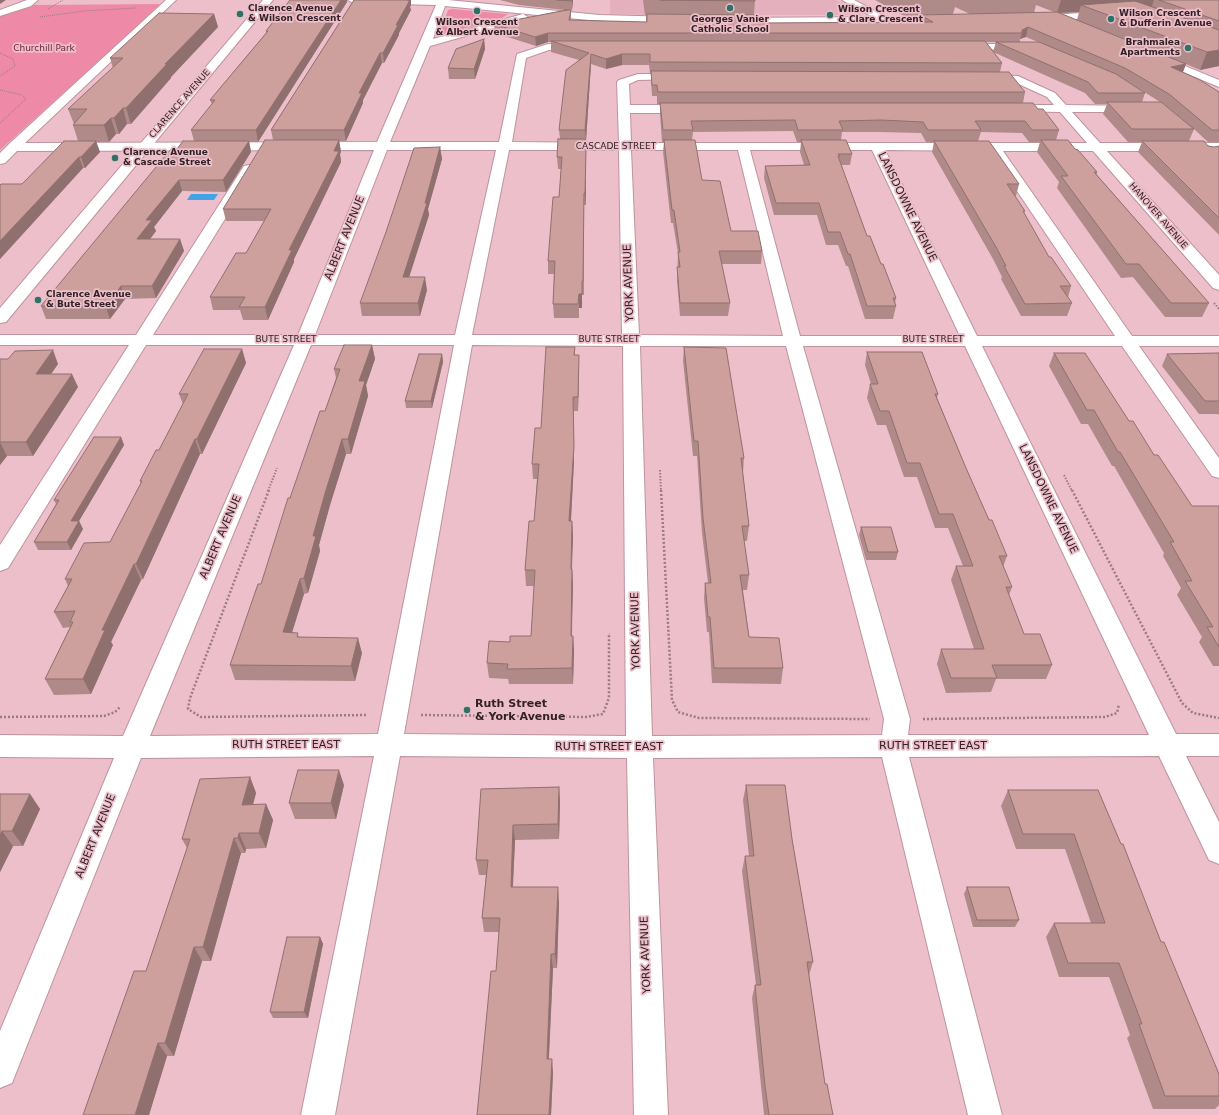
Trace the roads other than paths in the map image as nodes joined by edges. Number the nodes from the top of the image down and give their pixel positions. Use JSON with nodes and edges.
{"nodes":[{"id":1,"x":34,"y":0,"type":"edge"},
{"id":2,"x":268,"y":0,"type":"edge"},
{"id":3,"x":523,"y":0,"type":"edge"},
{"id":4,"x":847,"y":0,"type":"edge"},
{"id":5,"x":443,"y":1,"type":"edge"},
{"id":6,"x":168,"y":2,"type":"edge"},
{"id":7,"x":352,"y":3,"type":"edge"},
{"id":8,"x":602,"y":6,"type":"dead end"},
{"id":9,"x":1114,"y":8,"type":"edge"},
{"id":10,"x":521,"y":10,"type":"junction"},
{"id":11,"x":1037,"y":10,"type":"dead end"},
{"id":12,"x":538,"y":12,"type":"junction"},
{"id":13,"x":0,"y":14,"type":"edge"},
{"id":14,"x":599,"y":18,"type":"junction"},
{"id":15,"x":1057,"y":18,"type":"junction"},
{"id":16,"x":1028,"y":19,"type":"edge"},
{"id":17,"x":682,"y":20,"type":"edge"},
{"id":18,"x":886,"y":20,"type":"junction"},
{"id":19,"x":962,"y":20,"type":"edge"},
{"id":20,"x":720,"y":21,"type":"edge"},
{"id":21,"x":1082,"y":27,"type":"edge"},
{"id":22,"x":1012,"y":36,"type":"edge"},
{"id":23,"x":426,"y":44,"type":"junction"},
{"id":24,"x":595,"y":47,"type":"edge"},
{"id":25,"x":951,"y":47,"type":"edge"},
{"id":26,"x":1147,"y":54,"type":"edge"},
{"id":27,"x":1219,"y":74,"type":"edge"},
{"id":28,"x":1202,"y":76,"type":"junction"},
{"id":29,"x":694,"y":77,"type":"edge"},
{"id":30,"x":972,"y":77,"type":"edge"},
{"id":31,"x":1219,"y":84,"type":"edge"},
{"id":32,"x":1144,"y":108,"type":"edge"},
{"id":33,"x":624,"y":109,"type":"junction"},
{"id":34,"x":701,"y":109,"type":"edge"},
{"id":35,"x":997,"y":109,"type":"edge"},
{"id":36,"x":1064,"y":109,"type":"junction"},
{"id":37,"x":271,"y":133,"type":"edge"},
{"id":38,"x":1193,"y":136,"type":"edge"},
{"id":39,"x":144,"y":146,"type":"junction"},
{"id":40,"x":263,"y":146,"type":"junction"},
{"id":41,"x":382,"y":146,"type":"junction"},
{"id":42,"x":503,"y":146,"type":"junction"},
{"id":43,"x":744,"y":146,"type":"junction"},
{"id":44,"x":13,"y":147,"type":"junction"},
{"id":45,"x":625,"y":147,"type":"junction"},
{"id":46,"x":877,"y":147,"type":"junction"},
{"id":47,"x":994,"y":147,"type":"junction"},
{"id":48,"x":1097,"y":147,"type":"junction"},
{"id":49,"x":1203,"y":147,"type":"junction"},
{"id":50,"x":1216,"y":152,"type":"edge"},
{"id":51,"x":0,"y":160,"type":"edge"},
{"id":52,"x":1219,"y":285,"type":"edge"},
{"id":53,"x":0,"y":318,"type":"edge"},
{"id":54,"x":140,"y":339,"type":"junction"},
{"id":55,"x":0,"y":340,"type":"edge"},
{"id":56,"x":304,"y":340,"type":"junction"},
{"id":57,"x":463,"y":340,"type":"junction"},
{"id":58,"x":631,"y":340,"type":"junction"},
{"id":59,"x":793,"y":340,"type":"junction"},
{"id":60,"x":970,"y":340,"type":"junction"},
{"id":61,"x":1127,"y":341,"type":"junction"},
{"id":62,"x":1219,"y":341,"type":"edge"},
{"id":63,"x":1219,"y":472,"type":"edge"},
{"id":64,"x":0,"y":563,"type":"edge"},
{"id":65,"x":388,"y":745,"type":"junction"},
{"id":66,"x":1219,"y":745,"type":"edge"},
{"id":67,"x":0,"y":746,"type":"edge"},
{"id":68,"x":1168,"y":746,"type":"junction"},
{"id":69,"x":132,"y":747,"type":"junction"},
{"id":70,"x":640,"y":747,"type":"junction"},
{"id":71,"x":893,"y":747,"type":"junction"},
{"id":72,"x":1219,"y":851,"type":"edge"},
{"id":73,"x":0,"y":1071,"type":"edge"},
{"id":74,"x":318,"y":1115,"type":"edge"},
{"id":75,"x":651,"y":1115,"type":"edge"},
{"id":76,"x":985,"y":1115,"type":"edge"}],
"edges":[{"from":1,"to":13,"type":"street"},
{"from":2,"to":39,"type":"street","name":"CLARENCE AVENUE"},
{"from":3,"to":10,"type":"street"},
{"from":4,"to":18,"type":"street"},
{"from":5,"to":7,"type":"street"},
{"from":5,"to":10,"type":"street"},
{"from":5,"to":23,"type":"street","name":"ALBERT AVENUE"},
{"from":6,"to":44,"type":"street"},
{"from":8,"to":14,"type":"street"},
{"from":9,"to":15,"type":"street"},
{"from":10,"to":12,"type":"street"},
{"from":11,"to":15,"type":"street"},
{"from":12,"to":14,"type":"street"},
{"from":12,"to":23,"type":"street"},
{"from":14,"to":17,"type":"street"},
{"from":15,"to":16,"type":"street"},
{"from":15,"to":21,"type":"street"},
{"from":18,"to":19,"type":"street"},
{"from":18,"to":20,"type":"street"},
{"from":22,"to":25,"type":"street"},
{"from":23,"to":41,"type":"street","name":"ALBERT AVENUE"},
{"from":24,"to":42,"type":"street"},
{"from":26,"to":28,"type":"street"},
{"from":27,"to":28,"type":"street"},
{"from":28,"to":31,"type":"street"},
{"from":29,"to":33,"type":"street","name":"YORK AVENUE"},
{"from":30,"to":36,"type":"street","name":"HANOVER AVENUE"},
{"from":32,"to":36,"type":"street"},
{"from":33,"to":34,"type":"street"},
{"from":33,"to":45,"type":"street","name":"YORK AVENUE"},
{"from":35,"to":36,"type":"street"},
{"from":36,"to":48,"type":"street","name":"HANOVER AVENUE"},
{"from":37,"to":40,"type":"street"},
{"from":38,"to":49,"type":"street"},
{"from":39,"to":40,"type":"street","name":"CASCADE STREET"},
{"from":39,"to":44,"type":"street","name":"CASCADE STREET"},
{"from":39,"to":53,"type":"street","name":"CLARENCE AVENUE"},
{"from":40,"to":41,"type":"street","name":"CASCADE STREET"},
{"from":40,"to":54,"type":"street"},
{"from":41,"to":42,"type":"street","name":"CASCADE STREET"},
{"from":41,"to":56,"type":"street","name":"ALBERT AVENUE"},
{"from":42,"to":45,"type":"street","name":"CASCADE STREET"},
{"from":42,"to":57,"type":"street"},
{"from":43,"to":45,"type":"street","name":"CASCADE STREET"},
{"from":43,"to":46,"type":"street","name":"CASCADE STREET"},
{"from":43,"to":59,"type":"street"},
{"from":44,"to":51,"type":"street"},
{"from":45,"to":58,"type":"street","name":"YORK AVENUE"},
{"from":46,"to":47,"type":"street","name":"CASCADE STREET"},
{"from":46,"to":60,"type":"street","name":"LANSDOWNE AVENUE"},
{"from":47,"to":48,"type":"street","name":"CASCADE STREET"},
{"from":47,"to":61,"type":"street"},
{"from":48,"to":49,"type":"street","name":"CASCADE STREET"},
{"from":48,"to":52,"type":"street","name":"HANOVER AVENUE"},
{"from":49,"to":50,"type":"street"},
{"from":54,"to":55,"type":"street","name":"BUTE STREET"},
{"from":54,"to":56,"type":"street","name":"BUTE STREET"},
{"from":54,"to":64,"type":"street"},
{"from":56,"to":57,"type":"street","name":"BUTE STREET"},
{"from":56,"to":69,"type":"street","name":"ALBERT AVENUE"},
{"from":57,"to":58,"type":"street","name":"BUTE STREET"},
{"from":57,"to":65,"type":"street"},
{"from":58,"to":59,"type":"street","name":"BUTE STREET"},
{"from":58,"to":70,"type":"street","name":"YORK AVENUE"},
{"from":59,"to":60,"type":"street","name":"BUTE STREET"},
{"from":59,"to":71,"type":"street"},
{"from":60,"to":61,"type":"street","name":"BUTE STREET"},
{"from":60,"to":68,"type":"street","name":"LANSDOWNE AVENUE"},
{"from":61,"to":62,"type":"street","name":"BUTE STREET"},
{"from":61,"to":63,"type":"street"},
{"from":65,"to":69,"type":"street","name":"RUTH STREET EAST"},
{"from":65,"to":70,"type":"street","name":"RUTH STREET EAST"},
{"from":65,"to":74,"type":"street"},
{"from":66,"to":68,"type":"street","name":"RUTH STREET EAST"},
{"from":67,"to":69,"type":"street","name":"RUTH STREET EAST"},
{"from":68,"to":71,"type":"street","name":"RUTH STREET EAST"},
{"from":68,"to":72,"type":"street","name":"LANSDOWNE AVENUE"},
{"from":69,"to":73,"type":"street","name":"ALBERT AVENUE"},
{"from":70,"to":71,"type":"street","name":"RUTH STREET EAST"},
{"from":70,"to":75,"type":"street","name":"YORK AVENUE"},
{"from":71,"to":76,"type":"street"}]}
